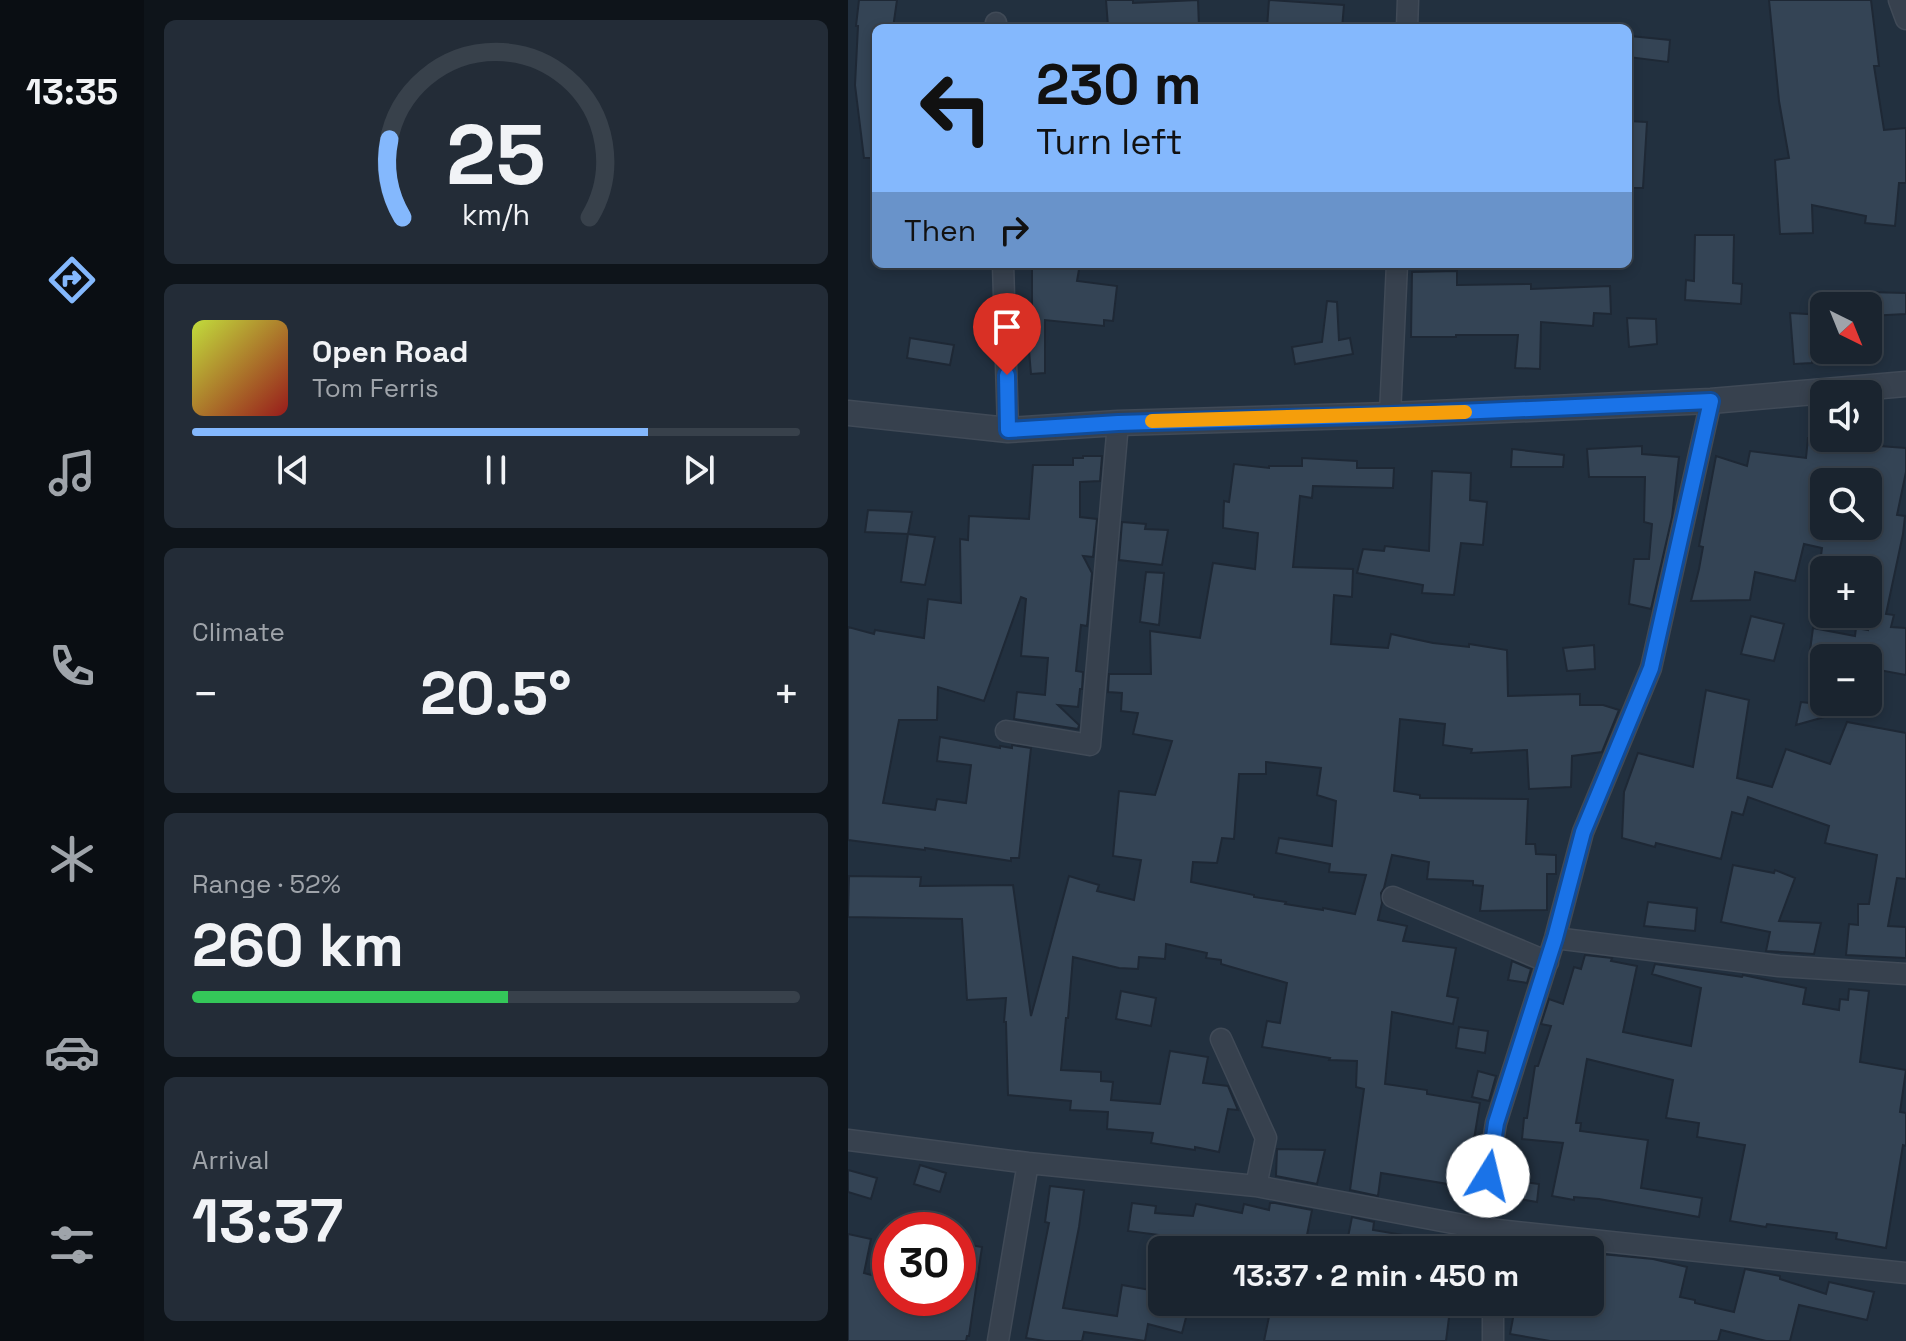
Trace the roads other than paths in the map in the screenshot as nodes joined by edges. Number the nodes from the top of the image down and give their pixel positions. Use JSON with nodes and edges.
{"nodes":[{"id":1,"x":1408,"y":0,"type":"edge"},
{"id":2,"x":1899,"y":0,"type":"edge"},
{"id":3,"x":1906,"y":19,"type":"edge"},
{"id":4,"x":1407,"y":24,"type":"edge"},
{"id":5,"x":1003,"y":268,"type":"edge"},
{"id":6,"x":1397,"y":268,"type":"edge"},
{"id":7,"x":1906,"y":384,"type":"edge"},
{"id":8,"x":1711,"y":401,"type":"junction"},
{"id":9,"x":848,"y":413,"type":"edge"},
{"id":10,"x":1390,"y":415,"type":"junction"},
{"id":11,"x":1118,"y":423,"type":"junction"},
{"id":12,"x":1008,"y":430,"type":"junction"},
{"id":13,"x":1006,"y":731,"type":"dead end"},
{"id":14,"x":1393,"y":897,"type":"dead end"},
{"id":15,"x":1555,"y":938,"type":"junction"},
{"id":16,"x":1548,"y":962,"type":"junction"},
{"id":17,"x":1906,"y":974,"type":"edge"},
{"id":18,"x":1221,"y":1039,"type":"dead end"},
{"id":19,"x":848,"y":1140,"type":"edge"},
{"id":20,"x":1028,"y":1163,"type":"junction"},
{"id":21,"x":1256,"y":1186,"type":"junction"},
{"id":22,"x":1479,"y":1228,"type":"junction"},
{"id":23,"x":1483,"y":1236,"type":"edge"},
{"id":24,"x":1906,"y":1273,"type":"edge"},
{"id":25,"x":1493,"y":1316,"type":"edge"},
{"id":26,"x":998,"y":1341,"type":"edge"},
{"id":27,"x":1493,"y":1341,"type":"edge"}],
"edges":[{"from":1,"to":4,"type":"street"},
{"from":2,"to":3,"type":"street"},
{"from":5,"to":12,"type":"street"},
{"from":6,"to":10,"type":"street"},
{"from":7,"to":8,"type":"street"},
{"from":8,"to":10,"type":"street"},
{"from":8,"to":15,"type":"street"},
{"from":9,"to":12,"type":"street"},
{"from":10,"to":11,"type":"street"},
{"from":11,"to":12,"type":"street"},
{"from":11,"to":13,"type":"street"},
{"from":14,"to":16,"type":"street"},
{"from":15,"to":16,"type":"street"},
{"from":15,"to":17,"type":"street"},
{"from":16,"to":22,"type":"street"},
{"from":18,"to":21,"type":"street"},
{"from":19,"to":20,"type":"street"},
{"from":20,"to":21,"type":"street"},
{"from":20,"to":26,"type":"street"},
{"from":21,"to":22,"type":"street"},
{"from":22,"to":23,"type":"street"},
{"from":22,"to":24,"type":"street"},
{"from":25,"to":27,"type":"street"}]}
